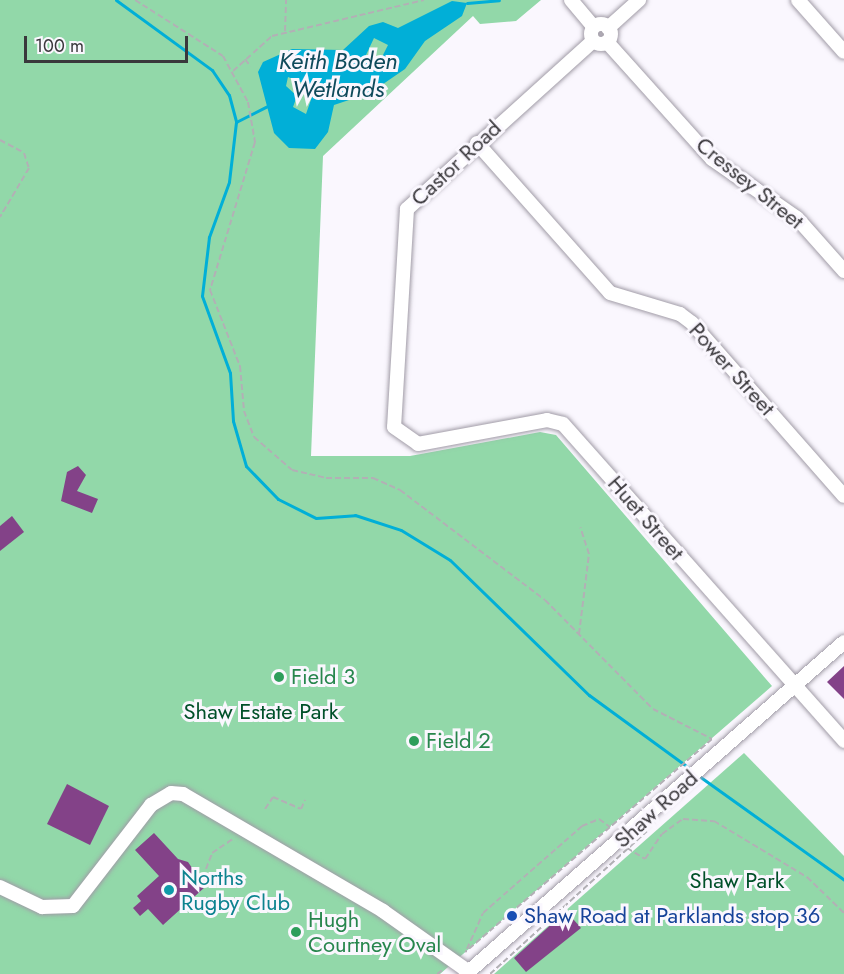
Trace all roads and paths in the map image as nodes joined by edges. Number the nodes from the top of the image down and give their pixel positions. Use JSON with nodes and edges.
{"nodes":[{"id":1,"x":135,"y":0,"type":"edge"},
{"id":2,"x":286,"y":0,"type":"edge"},
{"id":3,"x":423,"y":0,"type":"edge"},
{"id":4,"x":571,"y":0,"type":"edge"},
{"id":5,"x":639,"y":0,"type":"edge"},
{"id":6,"x":798,"y":0,"type":"edge"},
{"id":7,"x":285,"y":32,"type":"junction"},
{"id":8,"x":601,"y":34,"type":"junction"},
{"id":9,"x":844,"y":52,"type":"edge"},
{"id":10,"x":245,"y":59,"type":"junction"},
{"id":11,"x":250,"y":66,"type":"dead end"},
{"id":12,"x":233,"y":71,"type":"junction"},
{"id":13,"x":0,"y":140,"type":"edge"},
{"id":14,"x":477,"y":143,"type":"junction"},
{"id":15,"x":0,"y":217,"type":"edge"},
{"id":16,"x":844,"y":271,"type":"edge"},
{"id":17,"x":397,"y":432,"type":"joint"},
{"id":18,"x":844,"y":496,"type":"edge"},
{"id":19,"x":580,"y":527,"type":"dead end"},
{"id":20,"x":579,"y":634,"type":"junction"},
{"id":21,"x":844,"y":642,"type":"edge"},
{"id":22,"x":794,"y":687,"type":"junction"},
{"id":23,"x":844,"y":741,"type":"edge"},
{"id":24,"x":305,"y":800,"type":"dead end"},
{"id":25,"x":266,"y":808,"type":"dead end"},
{"id":26,"x":611,"y":828,"type":"junction"},
{"id":27,"x":239,"y":835,"type":"dead end"},
{"id":28,"x":647,"y":835,"type":"dead end"},
{"id":29,"x":627,"y":848,"type":"dead end"},
{"id":30,"x":630,"y":852,"type":"junction"},
{"id":31,"x":206,"y":869,"type":"dead end"},
{"id":32,"x":0,"y":887,"type":"edge"},
{"id":33,"x":844,"y":913,"type":"edge"},
{"id":34,"x":444,"y":969,"type":"dead end"},
{"id":35,"x":467,"y":973,"type":"edge"},
{"id":36,"x":436,"y":974,"type":"edge"},
{"id":37,"x":490,"y":974,"type":"edge"}],
"edges":[{"from":1,"to":12,"type":"path"},
{"from":2,"to":7,"type":"path"},
{"from":3,"to":7,"type":"path"},
{"from":4,"to":8,"type":"street","name":"Cressey Street"},
{"from":5,"to":8,"type":"street","name":"Castor Road"},
{"from":6,"to":9,"type":"street"},
{"from":7,"to":10,"type":"path"},
{"from":8,"to":14,"type":"street","name":"Castor Road"},
{"from":8,"to":16,"type":"street","name":"Cressey Street"},
{"from":10,"to":11,"type":"path"},
{"from":10,"to":12,"type":"path"},
{"from":12,"to":20,"type":"path"},
{"from":13,"to":15,"type":"path"},
{"from":14,"to":17,"type":"street","name":"Castor Road"},
{"from":14,"to":18,"type":"street","name":"Power Street"},
{"from":17,"to":22,"type":"street","name":"Huet Street"},
{"from":19,"to":20,"type":"path"},
{"from":20,"to":26,"type":"path"},
{"from":21,"to":22,"type":"street","name":"Shaw Road"},
{"from":22,"to":23,"type":"street","name":"Huet Street"},
{"from":22,"to":35,"type":"street","name":"Shaw Road"},
{"from":24,"to":25,"type":"path"},
{"from":26,"to":26,"type":"path"},
{"from":27,"to":31,"type":"path"},
{"from":28,"to":30,"type":"path"},
{"from":29,"to":30,"type":"path"},
{"from":30,"to":33,"type":"path"},
{"from":30,"to":37,"type":"path"},
{"from":32,"to":35,"type":"street"},
{"from":34,"to":36,"type":"path"}]}
